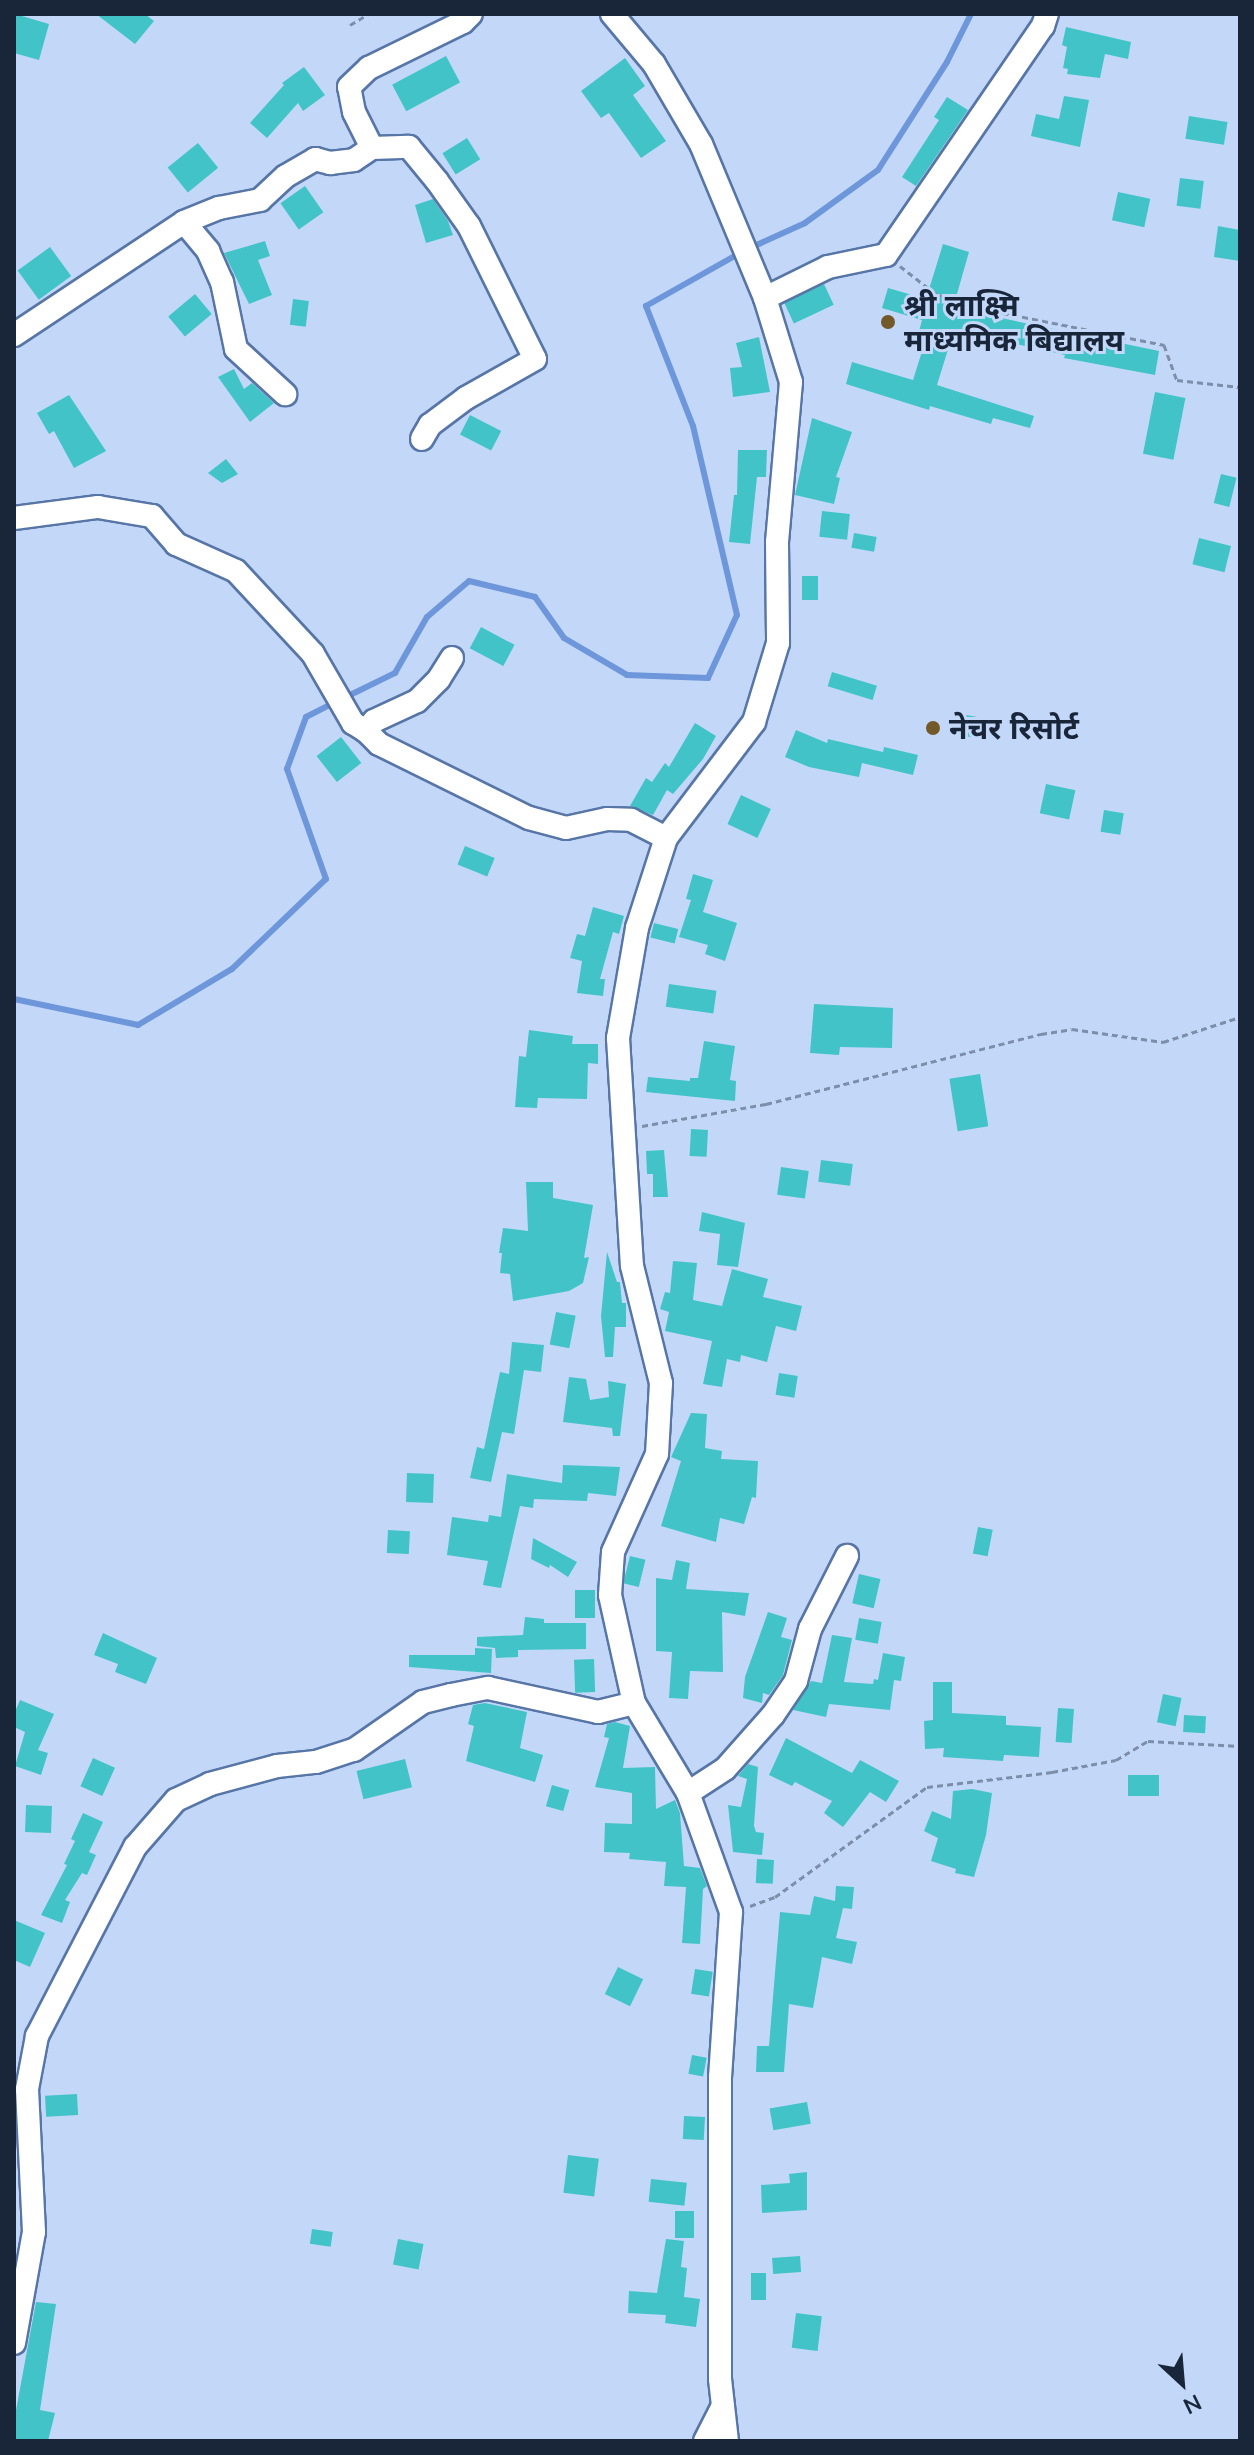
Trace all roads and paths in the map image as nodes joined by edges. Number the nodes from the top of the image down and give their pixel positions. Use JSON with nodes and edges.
{"nodes":[{"id":1,"x":368,"y":14,"type":"edge"},
{"id":2,"x":471,"y":14,"type":"edge"},
{"id":3,"x":612,"y":14,"type":"edge"},
{"id":4,"x":1047,"y":14,"type":"edge"},
{"id":5,"x":350,"y":25,"type":"dead end"},
{"id":6,"x":372,"y":148,"type":"junction"},
{"id":7,"x":184,"y":222,"type":"junction"},
{"id":8,"x":886,"y":255,"type":"junction"},
{"id":9,"x":762,"y":292,"type":"junction"},
{"id":10,"x":14,"y":335,"type":"edge"},
{"id":11,"x":1240,"y":387,"type":"edge"},
{"id":12,"x":285,"y":394,"type":"dead end"},
{"id":13,"x":422,"y":439,"type":"dead end"},
{"id":14,"x":14,"y":518,"type":"edge"},
{"id":15,"x":452,"y":658,"type":"dead end"},
{"id":16,"x":366,"y":731,"type":"junction"},
{"id":17,"x":666,"y":838,"type":"junction"},
{"id":18,"x":1240,"y":1017,"type":"edge"},
{"id":19,"x":623,"y":1128,"type":"junction"},
{"id":20,"x":847,"y":1556,"type":"dead end"},
{"id":21,"x":634,"y":1703,"type":"junction"},
{"id":22,"x":1240,"y":1746,"type":"edge"},
{"id":23,"x":688,"y":1793,"type":"junction"},
{"id":24,"x":731,"y":1912,"type":"junction"},
{"id":25,"x":14,"y":2343,"type":"edge"},
{"id":26,"x":723,"y":2405,"type":"junction"},
{"id":27,"x":705,"y":2441,"type":"edge"},
{"id":28,"x":727,"y":2441,"type":"edge"}],
"edges":[{"from":1,"to":5,"type":"path"},
{"from":2,"to":6,"type":"street"},
{"from":3,"to":9,"type":"street"},
{"from":4,"to":8,"type":"street"},
{"from":6,"to":7,"type":"street"},
{"from":6,"to":13,"type":"street"},
{"from":7,"to":10,"type":"street"},
{"from":7,"to":12,"type":"street"},
{"from":8,"to":9,"type":"street"},
{"from":8,"to":11,"type":"path"},
{"from":9,"to":17,"type":"street"},
{"from":14,"to":16,"type":"street"},
{"from":15,"to":16,"type":"street"},
{"from":16,"to":17,"type":"street"},
{"from":17,"to":19,"type":"street"},
{"from":18,"to":19,"type":"path"},
{"from":19,"to":21,"type":"street"},
{"from":20,"to":23,"type":"street"},
{"from":21,"to":23,"type":"street"},
{"from":21,"to":25,"type":"street"},
{"from":22,"to":24,"type":"path"},
{"from":23,"to":24,"type":"street"},
{"from":24,"to":26,"type":"street"},
{"from":26,"to":27,"type":"street"},
{"from":26,"to":28,"type":"street"}]}
